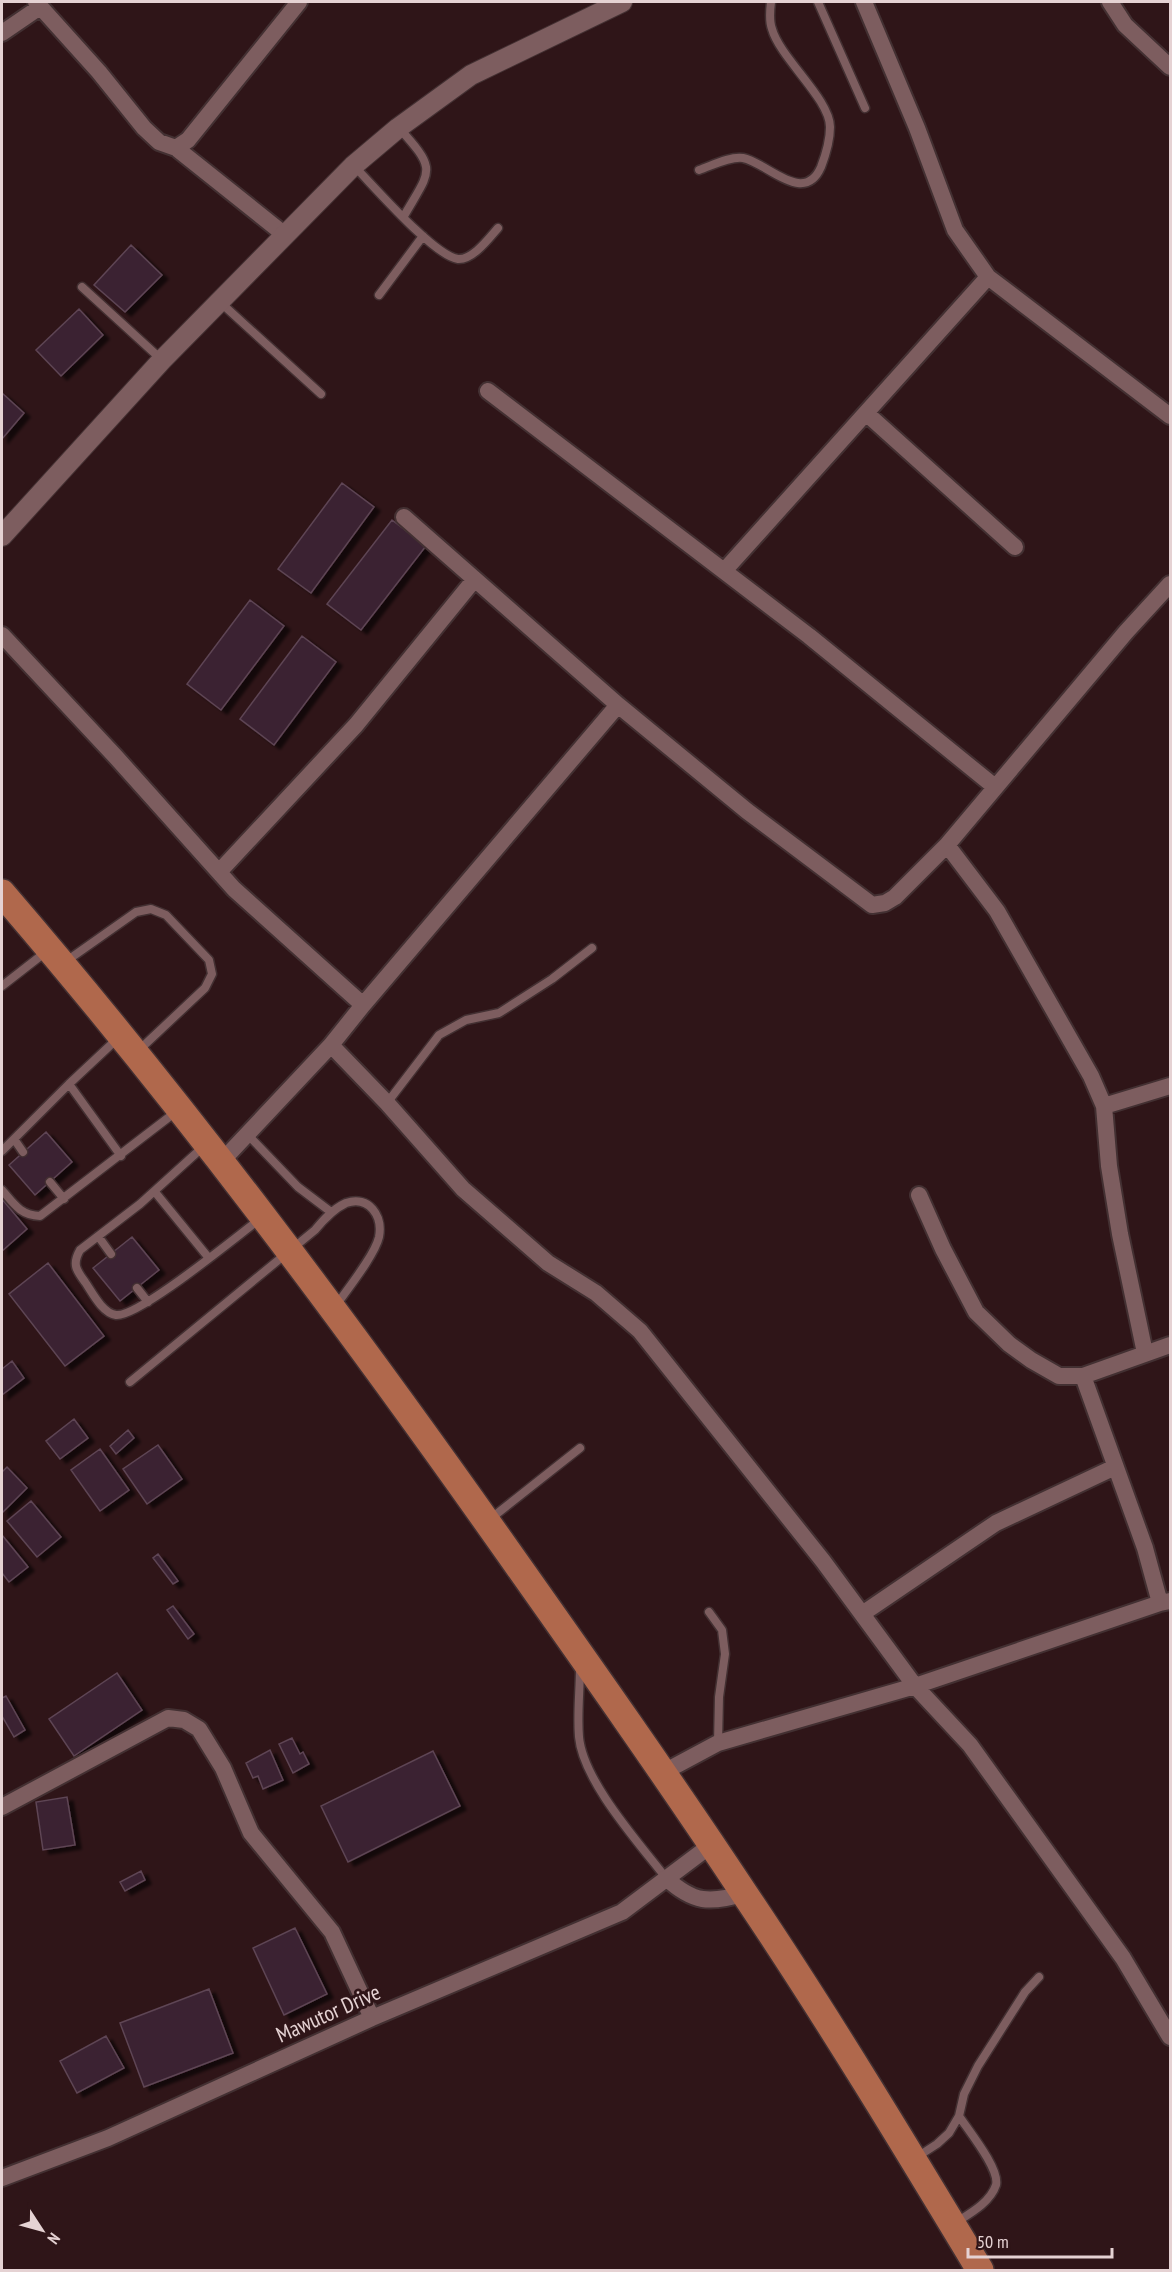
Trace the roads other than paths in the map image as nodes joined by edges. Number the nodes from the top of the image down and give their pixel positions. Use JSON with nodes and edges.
{"nodes":[{"id":1,"x":299,"y":2,"type":"edge"},
{"id":2,"x":621,"y":2,"type":"edge"},
{"id":3,"x":771,"y":2,"type":"edge"},
{"id":4,"x":818,"y":2,"type":"edge"},
{"id":5,"x":864,"y":2,"type":"edge"},
{"id":6,"x":1110,"y":2,"type":"edge"},
{"id":7,"x":38,"y":4,"type":"edge"},
{"id":8,"x":2,"y":33,"type":"edge"},
{"id":9,"x":1170,"y":68,"type":"edge"},
{"id":10,"x":865,"y":108,"type":"dead end"},
{"id":11,"x":398,"y":128,"type":"junction"},
{"id":12,"x":176,"y":148,"type":"junction"},
{"id":13,"x":353,"y":166,"type":"junction"},
{"id":14,"x":699,"y":170,"type":"dead end"},
{"id":15,"x":404,"y":216,"type":"junction"},
{"id":16,"x":498,"y":228,"type":"dead end"},
{"id":17,"x":285,"y":235,"type":"junction"},
{"id":18,"x":423,"y":236,"type":"junction"},
{"id":19,"x":988,"y":277,"type":"junction"},
{"id":20,"x":82,"y":287,"type":"dead end"},
{"id":21,"x":379,"y":295,"type":"dead end"},
{"id":22,"x":220,"y":301,"type":"junction"},
{"id":23,"x":162,"y":360,"type":"junction"},
{"id":24,"x":488,"y":391,"type":"dead end"},
{"id":25,"x":321,"y":394,"type":"dead end"},
{"id":26,"x":866,"y":413,"type":"junction"},
{"id":27,"x":1170,"y":416,"type":"edge"},
{"id":28,"x":404,"y":517,"type":"dead end"},
{"id":29,"x":2,"y":536,"type":"edge"},
{"id":30,"x":1015,"y":548,"type":"dead end"},
{"id":31,"x":724,"y":571,"type":"junction"},
{"id":32,"x":474,"y":580,"type":"junction"},
{"id":33,"x":1170,"y":584,"type":"edge"},
{"id":34,"x":2,"y":635,"type":"edge"},
{"id":35,"x":618,"y":705,"type":"junction"},
{"id":36,"x":994,"y":787,"type":"junction"},
{"id":37,"x":947,"y":845,"type":"junction"},
{"id":38,"x":219,"y":872,"type":"junction"},
{"id":39,"x":2,"y":893,"type":"edge"},
{"id":40,"x":591,"y":948,"type":"dead end"},
{"id":41,"x":56,"y":956,"type":"junction"},
{"id":42,"x":2,"y":986,"type":"edge"},
{"id":43,"x":363,"y":1005,"type":"junction"},
{"id":44,"x":127,"y":1045,"type":"junction"},
{"id":45,"x":331,"y":1045,"type":"junction"},
{"id":46,"x":69,"y":1084,"type":"junction"},
{"id":47,"x":1170,"y":1086,"type":"edge"},
{"id":48,"x":387,"y":1103,"type":"junction"},
{"id":49,"x":1104,"y":1106,"type":"junction"},
{"id":50,"x":179,"y":1109,"type":"junction"},
{"id":51,"x":247,"y":1134,"type":"junction"},
{"id":52,"x":14,"y":1139,"type":"junction"},
{"id":53,"x":2,"y":1151,"type":"edge"},
{"id":54,"x":23,"y":1152,"type":"dead end"},
{"id":55,"x":215,"y":1152,"type":"junction"},
{"id":56,"x":121,"y":1155,"type":"junction"},
{"id":57,"x":50,"y":1182,"type":"dead end"},
{"id":58,"x":2,"y":1190,"type":"edge"},
{"id":59,"x":155,"y":1191,"type":"junction"},
{"id":60,"x":919,"y":1195,"type":"dead end"},
{"id":61,"x":64,"y":1199,"type":"junction"},
{"id":62,"x":331,"y":1212,"type":"junction"},
{"id":63,"x":263,"y":1217,"type":"junction"},
{"id":64,"x":98,"y":1236,"type":"junction"},
{"id":65,"x":289,"y":1251,"type":"junction"},
{"id":66,"x":111,"y":1254,"type":"dead end"},
{"id":67,"x":208,"y":1257,"type":"junction"},
{"id":68,"x":137,"y":1288,"type":"dead end"},
{"id":69,"x":148,"y":1302,"type":"junction"},
{"id":70,"x":333,"y":1310,"type":"junction"},
{"id":71,"x":1170,"y":1345,"type":"edge"},
{"id":72,"x":1145,"y":1353,"type":"junction"},
{"id":73,"x":1083,"y":1376,"type":"junction"},
{"id":74,"x":130,"y":1382,"type":"dead end"},
{"id":75,"x":580,"y":1448,"type":"dead end"},
{"id":76,"x":1115,"y":1467,"type":"junction"},
{"id":77,"x":487,"y":1522,"type":"junction"},
{"id":78,"x":1165,"y":1602,"type":"edge"},
{"id":79,"x":709,"y":1612,"type":"dead end"},
{"id":80,"x":862,"y":1614,"type":"junction"},
{"id":81,"x":580,"y":1654,"type":"junction"},
{"id":82,"x":915,"y":1686,"type":"junction"},
{"id":83,"x":718,"y":1743,"type":"junction"},
{"id":84,"x":662,"y":1773,"type":"junction"},
{"id":85,"x":2,"y":1807,"type":"edge"},
{"id":86,"x":711,"y":1845,"type":"junction"},
{"id":87,"x":666,"y":1878,"type":"junction"},
{"id":88,"x":745,"y":1893,"type":"junction"},
{"id":89,"x":1039,"y":1977,"type":"dead end"},
{"id":90,"x":372,"y":2018,"type":"junction"},
{"id":91,"x":1170,"y":2037,"type":"edge"},
{"id":92,"x":959,"y":2116,"type":"junction"},
{"id":93,"x":913,"y":2160,"type":"junction"},
{"id":94,"x":2,"y":2178,"type":"edge"},
{"id":95,"x":952,"y":2224,"type":"junction"},
{"id":96,"x":980,"y":2271,"type":"edge"}],
"edges":[{"from":1,"to":12,"type":"street"},
{"from":2,"to":11,"type":"street"},
{"from":3,"to":14,"type":"lane"},
{"from":4,"to":10,"type":"lane"},
{"from":5,"to":19,"type":"street"},
{"from":6,"to":9,"type":"street"},
{"from":7,"to":8,"type":"street"},
{"from":7,"to":12,"type":"street"},
{"from":11,"to":13,"type":"street"},
{"from":11,"to":15,"type":"lane"},
{"from":12,"to":17,"type":"street"},
{"from":13,"to":15,"type":"lane"},
{"from":13,"to":17,"type":"street"},
{"from":15,"to":18,"type":"lane"},
{"from":16,"to":18,"type":"lane"},
{"from":17,"to":22,"type":"street"},
{"from":18,"to":21,"type":"lane"},
{"from":19,"to":26,"type":"street"},
{"from":19,"to":27,"type":"street"},
{"from":20,"to":23,"type":"lane"},
{"from":22,"to":23,"type":"street"},
{"from":22,"to":25,"type":"lane"},
{"from":23,"to":29,"type":"street"},
{"from":24,"to":31,"type":"street"},
{"from":26,"to":30,"type":"street"},
{"from":26,"to":31,"type":"street"},
{"from":28,"to":32,"type":"street"},
{"from":31,"to":36,"type":"street"},
{"from":32,"to":35,"type":"street"},
{"from":32,"to":38,"type":"street"},
{"from":33,"to":36,"type":"street"},
{"from":34,"to":38,"type":"street"},
{"from":35,"to":37,"type":"street"},
{"from":35,"to":43,"type":"street"},
{"from":36,"to":37,"type":"street"},
{"from":37,"to":49,"type":"street"},
{"from":38,"to":43,"type":"street"},
{"from":39,"to":41,"type":"highway"},
{"from":40,"to":48,"type":"lane"},
{"from":41,"to":42,"type":"lane"},
{"from":41,"to":44,"type":"highway"},
{"from":41,"to":44,"type":"lane"},
{"from":43,"to":45,"type":"street"},
{"from":44,"to":46,"type":"lane"},
{"from":44,"to":50,"type":"highway"},
{"from":45,"to":48,"type":"street"},
{"from":45,"to":51,"type":"street"},
{"from":46,"to":52,"type":"lane"},
{"from":46,"to":56,"type":"lane"},
{"from":47,"to":49,"type":"street"},
{"from":48,"to":80,"type":"street"},
{"from":49,"to":72,"type":"street"},
{"from":50,"to":55,"type":"highway"},
{"from":50,"to":56,"type":"lane"},
{"from":51,"to":55,"type":"street"},
{"from":51,"to":62,"type":"lane"},
{"from":52,"to":53,"type":"lane"},
{"from":52,"to":54,"type":"lane"},
{"from":55,"to":59,"type":"lane"},
{"from":55,"to":63,"type":"highway"},
{"from":56,"to":61,"type":"lane"},
{"from":57,"to":61,"type":"lane"},
{"from":58,"to":61,"type":"lane"},
{"from":59,"to":64,"type":"lane"},
{"from":59,"to":67,"type":"lane"},
{"from":60,"to":73,"type":"street"},
{"from":62,"to":65,"type":"lane"},
{"from":62,"to":70,"type":"lane"},
{"from":63,"to":65,"type":"highway"},
{"from":63,"to":67,"type":"lane"},
{"from":64,"to":66,"type":"lane"},
{"from":64,"to":69,"type":"lane"},
{"from":65,"to":70,"type":"highway"},
{"from":65,"to":74,"type":"lane"},
{"from":67,"to":69,"type":"lane"},
{"from":68,"to":69,"type":"lane"},
{"from":70,"to":77,"type":"highway"},
{"from":71,"to":72,"type":"street"},
{"from":72,"to":73,"type":"street"},
{"from":73,"to":76,"type":"street"},
{"from":75,"to":77,"type":"lane"},
{"from":76,"to":78,"type":"street"},
{"from":76,"to":80,"type":"street"},
{"from":77,"to":81,"type":"highway"},
{"from":78,"to":82,"type":"street"},
{"from":79,"to":83,"type":"lane"},
{"from":80,"to":82,"type":"street"},
{"from":81,"to":84,"type":"highway"},
{"from":81,"to":87,"type":"lane"},
{"from":82,"to":83,"type":"street"},
{"from":82,"to":91,"type":"street"},
{"from":83,"to":84,"type":"street"},
{"from":84,"to":86,"type":"highway"},
{"from":85,"to":90,"type":"street"},
{"from":86,"to":87,"type":"street","name":"Mawutor Drive"},
{"from":86,"to":88,"type":"highway"},
{"from":87,"to":88,"type":"street"},
{"from":87,"to":90,"type":"street","name":"Mawutor Drive"},
{"from":88,"to":93,"type":"highway"},
{"from":89,"to":92,"type":"lane"},
{"from":90,"to":94,"type":"street","name":"Mawutor Drive"},
{"from":92,"to":93,"type":"lane"},
{"from":92,"to":95,"type":"lane"},
{"from":93,"to":95,"type":"highway"},
{"from":95,"to":96,"type":"highway"}]}
